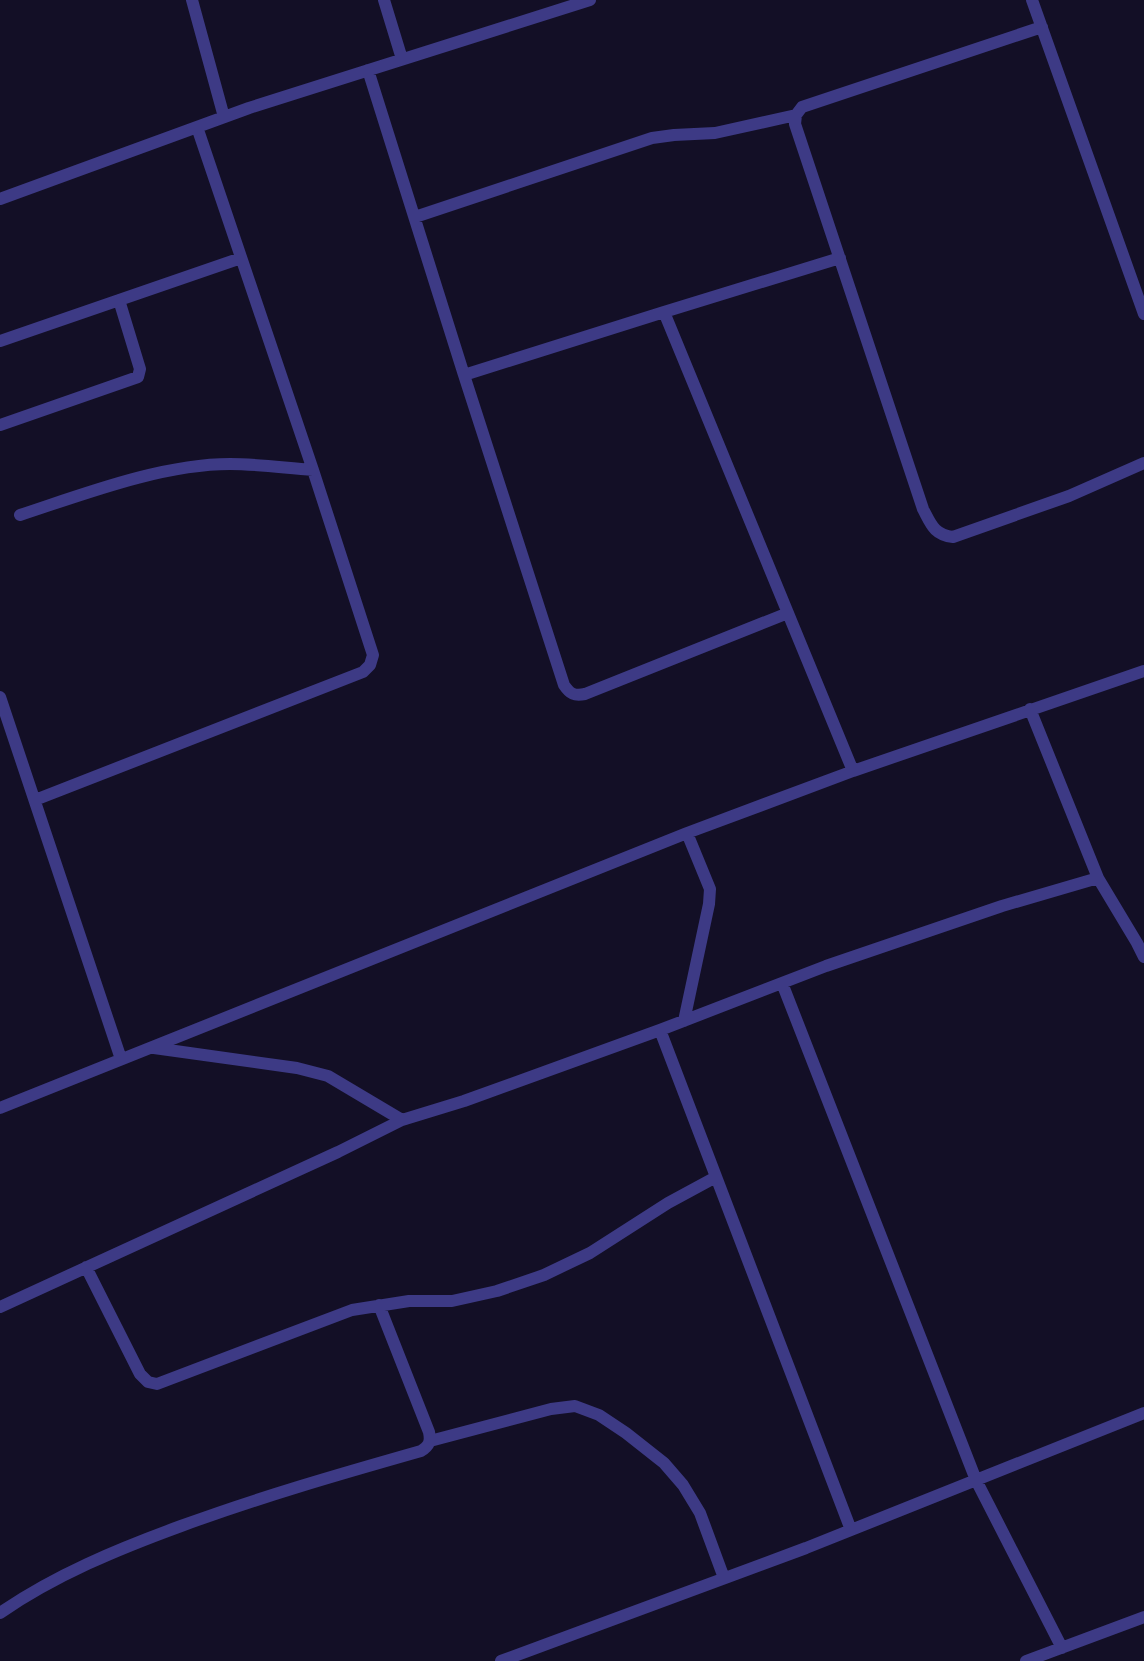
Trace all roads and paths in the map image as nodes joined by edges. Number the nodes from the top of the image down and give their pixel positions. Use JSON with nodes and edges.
{"nodes":[{"id":1,"x":192,"y":0,"type":"edge"},
{"id":2,"x":384,"y":0,"type":"edge"},
{"id":3,"x":590,"y":0,"type":"edge"},
{"id":4,"x":1032,"y":0,"type":"edge"},
{"id":5,"x":1042,"y":27,"type":"junction"},
{"id":6,"x":402,"y":59,"type":"junction"},
{"id":7,"x":368,"y":70,"type":"junction"},
{"id":8,"x":796,"y":115,"type":"junction"},
{"id":9,"x":224,"y":117,"type":"junction"},
{"id":10,"x":196,"y":127,"type":"junction"},
{"id":11,"x":0,"y":199,"type":"edge"},
{"id":12,"x":415,"y":216,"type":"junction"},
{"id":13,"x":241,"y":258,"type":"junction"},
{"id":14,"x":840,"y":258,"type":"junction"},
{"id":15,"x":118,"y":300,"type":"junction"},
{"id":16,"x":1143,"y":306,"type":"edge"},
{"id":17,"x":664,"y":312,"type":"junction"},
{"id":18,"x":0,"y":341,"type":"edge"},
{"id":19,"x":464,"y":375,"type":"junction"},
{"id":20,"x":0,"y":425,"type":"edge"},
{"id":21,"x":1144,"y":463,"type":"edge"},
{"id":22,"x":313,"y":470,"type":"junction"},
{"id":23,"x":20,"y":515,"type":"dead end"},
{"id":24,"x":788,"y":612,"type":"junction"},
{"id":25,"x":1144,"y":671,"type":"edge"},
{"id":26,"x":0,"y":697,"type":"edge"},
{"id":27,"x":1030,"y":709,"type":"junction"},
{"id":28,"x":853,"y":771,"type":"junction"},
{"id":29,"x":36,"y":800,"type":"junction"},
{"id":30,"x":687,"y":833,"type":"junction"},
{"id":31,"x":1098,"y":878,"type":"junction"},
{"id":32,"x":1144,"y":957,"type":"edge"},
{"id":33,"x":782,"y":983,"type":"junction"},
{"id":34,"x":684,"y":1021,"type":"junction"},
{"id":35,"x":660,"y":1030,"type":"junction"},
{"id":36,"x":152,"y":1047,"type":"junction"},
{"id":37,"x":121,"y":1059,"type":"junction"},
{"id":38,"x":0,"y":1108,"type":"edge"},
{"id":39,"x":402,"y":1120,"type":"junction"},
{"id":40,"x":716,"y":1177,"type":"junction"},
{"id":41,"x":86,"y":1267,"type":"junction"},
{"id":42,"x":379,"y":1305,"type":"junction"},
{"id":43,"x":0,"y":1307,"type":"edge"},
{"id":44,"x":1144,"y":1413,"type":"edge"},
{"id":45,"x":430,"y":1441,"type":"junction"},
{"id":46,"x":976,"y":1480,"type":"junction"},
{"id":47,"x":851,"y":1530,"type":"junction"},
{"id":48,"x":724,"y":1578,"type":"junction"},
{"id":49,"x":0,"y":1614,"type":"edge"},
{"id":50,"x":1144,"y":1617,"type":"edge"},
{"id":51,"x":1062,"y":1648,"type":"junction"},
{"id":52,"x":501,"y":1661,"type":"edge"},
{"id":53,"x":1026,"y":1661,"type":"edge"}],
"edges":[{"from":1,"to":9,"type":"street"},
{"from":2,"to":6,"type":"street"},
{"from":3,"to":6,"type":"street"},
{"from":4,"to":5,"type":"street"},
{"from":5,"to":8,"type":"street"},
{"from":5,"to":16,"type":"street"},
{"from":6,"to":7,"type":"street"},
{"from":7,"to":9,"type":"street"},
{"from":7,"to":12,"type":"street"},
{"from":8,"to":12,"type":"street"},
{"from":8,"to":14,"type":"street"},
{"from":9,"to":10,"type":"street"},
{"from":10,"to":11,"type":"street"},
{"from":10,"to":13,"type":"street"},
{"from":12,"to":19,"type":"street"},
{"from":13,"to":15,"type":"street"},
{"from":13,"to":22,"type":"street"},
{"from":14,"to":17,"type":"street"},
{"from":14,"to":21,"type":"street"},
{"from":15,"to":18,"type":"street"},
{"from":15,"to":20,"type":"street"},
{"from":17,"to":19,"type":"street"},
{"from":17,"to":24,"type":"street"},
{"from":19,"to":24,"type":"street"},
{"from":22,"to":23,"type":"street"},
{"from":22,"to":29,"type":"street"},
{"from":24,"to":28,"type":"street"},
{"from":25,"to":27,"type":"street"},
{"from":26,"to":29,"type":"street"},
{"from":27,"to":28,"type":"street"},
{"from":27,"to":31,"type":"street"},
{"from":28,"to":30,"type":"street"},
{"from":29,"to":37,"type":"street"},
{"from":30,"to":34,"type":"street"},
{"from":30,"to":36,"type":"street"},
{"from":31,"to":32,"type":"street"},
{"from":31,"to":33,"type":"street"},
{"from":33,"to":34,"type":"street"},
{"from":33,"to":46,"type":"street"},
{"from":34,"to":35,"type":"street"},
{"from":35,"to":39,"type":"street"},
{"from":35,"to":40,"type":"street"},
{"from":36,"to":37,"type":"street"},
{"from":36,"to":39,"type":"street"},
{"from":37,"to":38,"type":"street"},
{"from":39,"to":41,"type":"street"},
{"from":40,"to":42,"type":"street"},
{"from":40,"to":47,"type":"street"},
{"from":41,"to":42,"type":"street"},
{"from":41,"to":43,"type":"street"},
{"from":42,"to":45,"type":"street"},
{"from":44,"to":46,"type":"street"},
{"from":45,"to":48,"type":"street"},
{"from":45,"to":49,"type":"street"},
{"from":46,"to":47,"type":"street"},
{"from":46,"to":51,"type":"street"},
{"from":47,"to":48,"type":"street"},
{"from":48,"to":52,"type":"street"},
{"from":50,"to":51,"type":"street"},
{"from":51,"to":53,"type":"street"}]}
